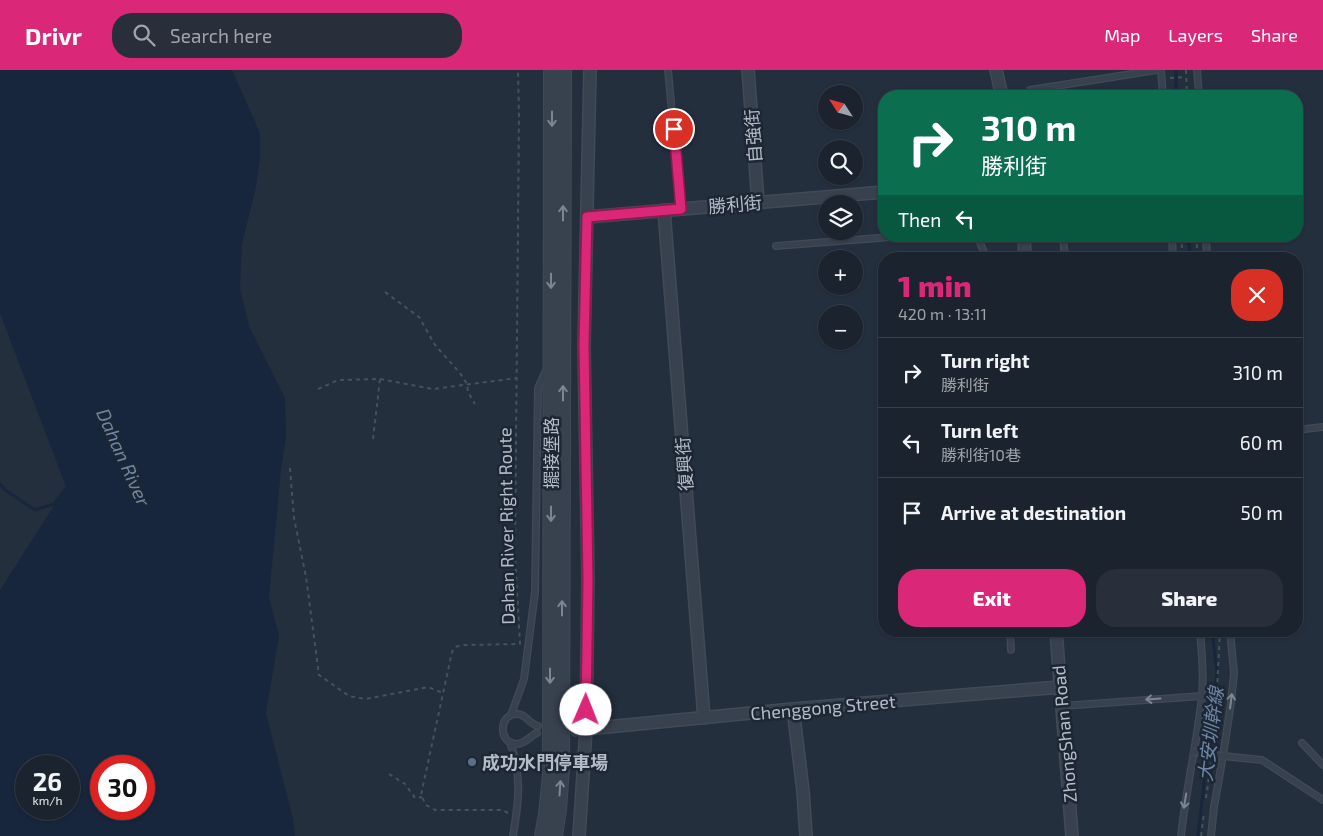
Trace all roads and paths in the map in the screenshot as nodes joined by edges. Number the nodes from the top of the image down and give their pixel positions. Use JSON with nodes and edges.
{"nodes":[{"id":1,"x":518,"y":70,"type":"edge"},
{"id":2,"x":552,"y":70,"type":"edge"},
{"id":3,"x":564,"y":70,"type":"edge"},
{"id":4,"x":590,"y":70,"type":"edge"},
{"id":5,"x":668,"y":70,"type":"edge"},
{"id":6,"x":748,"y":70,"type":"edge"},
{"id":7,"x":996,"y":70,"type":"edge"},
{"id":8,"x":1157,"y":70,"type":"edge"},
{"id":9,"x":1161,"y":70,"type":"edge"},
{"id":10,"x":1186,"y":70,"type":"edge"},
{"id":11,"x":1197,"y":70,"type":"edge"},
{"id":12,"x":1186,"y":77,"type":"junction"},
{"id":13,"x":1170,"y":78,"type":"dead end"},
{"id":14,"x":1001,"y":90,"type":"edge"},
{"id":15,"x":1030,"y":90,"type":"edge"},
{"id":16,"x":1163,"y":90,"type":"edge"},
{"id":17,"x":1187,"y":90,"type":"edge"},
{"id":18,"x":1199,"y":90,"type":"edge"},
{"id":19,"x":878,"y":192,"type":"edge"},
{"id":20,"x":758,"y":202,"type":"junction"},
{"id":21,"x":681,"y":209,"type":"junction"},
{"id":22,"x":664,"y":210,"type":"junction"},
{"id":23,"x":587,"y":217,"type":"junction"},
{"id":24,"x":878,"y":238,"type":"edge"},
{"id":25,"x":776,"y":246,"type":"dead end"},
{"id":26,"x":385,"y":292,"type":"dead end"},
{"id":27,"x":551,"y":359,"type":"junction"},
{"id":28,"x":518,"y":378,"type":"junction"},
{"id":29,"x":380,"y":379,"type":"junction"},
{"id":30,"x":467,"y":384,"type":"junction"},
{"id":31,"x":318,"y":389,"type":"dead end"},
{"id":32,"x":474,"y":404,"type":"dead end"},
{"id":33,"x":1323,"y":426,"type":"edge"},
{"id":34,"x":1303,"y":429,"type":"edge"},
{"id":35,"x":373,"y":439,"type":"dead end"},
{"id":36,"x":290,"y":468,"type":"dead end"},
{"id":37,"x":1010,"y":637,"type":"edge"},
{"id":38,"x":1056,"y":637,"type":"edge"},
{"id":39,"x":1201,"y":637,"type":"edge"},
{"id":40,"x":1220,"y":637,"type":"edge"},
{"id":41,"x":1231,"y":637,"type":"edge"},
{"id":42,"x":1011,"y":650,"type":"dead end"},
{"id":43,"x":1060,"y":687,"type":"junction"},
{"id":44,"x":443,"y":693,"type":"junction"},
{"id":45,"x":1202,"y":696,"type":"junction"},
{"id":46,"x":1062,"y":706,"type":"junction"},
{"id":47,"x":793,"y":709,"type":"junction"},
{"id":48,"x":511,"y":715,"type":"junction"},
{"id":49,"x":704,"y":718,"type":"junction"},
{"id":50,"x":579,"y":730,"type":"junction"},
{"id":51,"x":510,"y":742,"type":"junction"},
{"id":52,"x":1302,"y":743,"type":"dead end"},
{"id":53,"x":1213,"y":751,"type":"dead end"},
{"id":54,"x":1193,"y":752,"type":"junction"},
{"id":55,"x":1223,"y":756,"type":"junction"},
{"id":56,"x":1212,"y":761,"type":"dead end"},
{"id":57,"x":1323,"y":765,"type":"edge"},
{"id":58,"x":389,"y":774,"type":"dead end"},
{"id":59,"x":422,"y":797,"type":"junction"},
{"id":60,"x":1206,"y":798,"type":"dead end"},
{"id":61,"x":1323,"y":800,"type":"edge"},
{"id":62,"x":1205,"y":808,"type":"dead end"},
{"id":63,"x":508,"y":813,"type":"dead end"},
{"id":64,"x":513,"y":836,"type":"edge"},
{"id":65,"x":542,"y":836,"type":"edge"},
{"id":66,"x":554,"y":836,"type":"edge"},
{"id":67,"x":579,"y":836,"type":"edge"},
{"id":68,"x":806,"y":836,"type":"edge"},
{"id":69,"x":1072,"y":836,"type":"edge"},
{"id":70,"x":1181,"y":836,"type":"edge"},
{"id":71,"x":1201,"y":836,"type":"edge"},
{"id":72,"x":1211,"y":836,"type":"edge"}],
"edges":[{"from":1,"to":28,"type":"path","name":"Dahan River Right Route"},
{"from":2,"to":27,"type":"street","name":"擺接堡路","one_way":true},
{"from":66,"to":3,"type":"street","name":"擺接堡路","one_way":true},
{"from":4,"to":23,"type":"street"},
{"from":5,"to":21,"type":"lane"},
{"from":6,"to":20,"type":"street","name":"自強街"},
{"from":7,"to":14,"type":"street"},
{"from":8,"to":15,"type":"lane"},
{"from":9,"to":16,"type":"lane"},
{"from":10,"to":12,"type":"path"},
{"from":11,"to":18,"type":"lane"},
{"from":12,"to":13,"type":"path"},
{"from":12,"to":17,"type":"path"},
{"from":19,"to":20,"type":"street","name":"勝利街"},
{"from":20,"to":21,"type":"street","name":"勝利街"},
{"from":21,"to":22,"type":"street","name":"勝利街"},
{"from":22,"to":23,"type":"street","name":"勝利街"},
{"from":22,"to":49,"type":"street","name":"復興街"},
{"from":23,"to":50,"type":"street"},
{"from":24,"to":25,"type":"lane"},
{"from":26,"to":30,"type":"path"},
{"from":27,"to":48,"type":"lane"},
{"from":27,"to":65,"type":"street","name":"擺接堡路","one_way":true},
{"from":28,"to":30,"type":"path"},
{"from":28,"to":44,"type":"path","name":"Dahan River Right Route"},
{"from":29,"to":30,"type":"path"},
{"from":29,"to":31,"type":"path"},
{"from":29,"to":35,"type":"path"},
{"from":30,"to":32,"type":"path"},
{"from":33,"to":34,"type":"lane"},
{"from":36,"to":44,"type":"path"},
{"from":37,"to":42,"type":"lane"},
{"from":38,"to":43,"type":"street","name":"ZhongShan Road"},
{"from":39,"to":45,"type":"lane"},
{"from":40,"to":53,"type":"path"},
{"from":55,"to":41,"type":"lane","one_way":true},
{"from":43,"to":46,"type":"street","name":"ZhongShan Road"},
{"from":43,"to":47,"type":"street","name":"Chenggong Street"},
{"from":44,"to":59,"type":"path","name":"Dahan River Right Route"},
{"from":45,"to":46,"type":"lane","one_way":true},
{"from":45,"to":54,"type":"lane"},
{"from":46,"to":69,"type":"street","name":"ZhongShan Road"},
{"from":47,"to":49,"type":"street","name":"Chenggong Street"},
{"from":47,"to":68,"type":"street"},
{"from":48,"to":51,"type":"lane"},
{"from":48,"to":51,"type":"lane"},
{"from":49,"to":50,"type":"street","name":"Chenggong Street"},
{"from":50,"to":67,"type":"street"},
{"from":51,"to":64,"type":"lane"},
{"from":52,"to":57,"type":"lane"},
{"from":54,"to":55,"type":"lane","bridge":true},
{"from":54,"to":70,"type":"lane","one_way":true},
{"from":55,"to":61,"type":"lane"},
{"from":55,"to":72,"type":"lane"},
{"from":56,"to":60,"type":"path"},
{"from":58,"to":59,"type":"path"},
{"from":59,"to":63,"type":"path"},
{"from":62,"to":71,"type":"path"}]}
